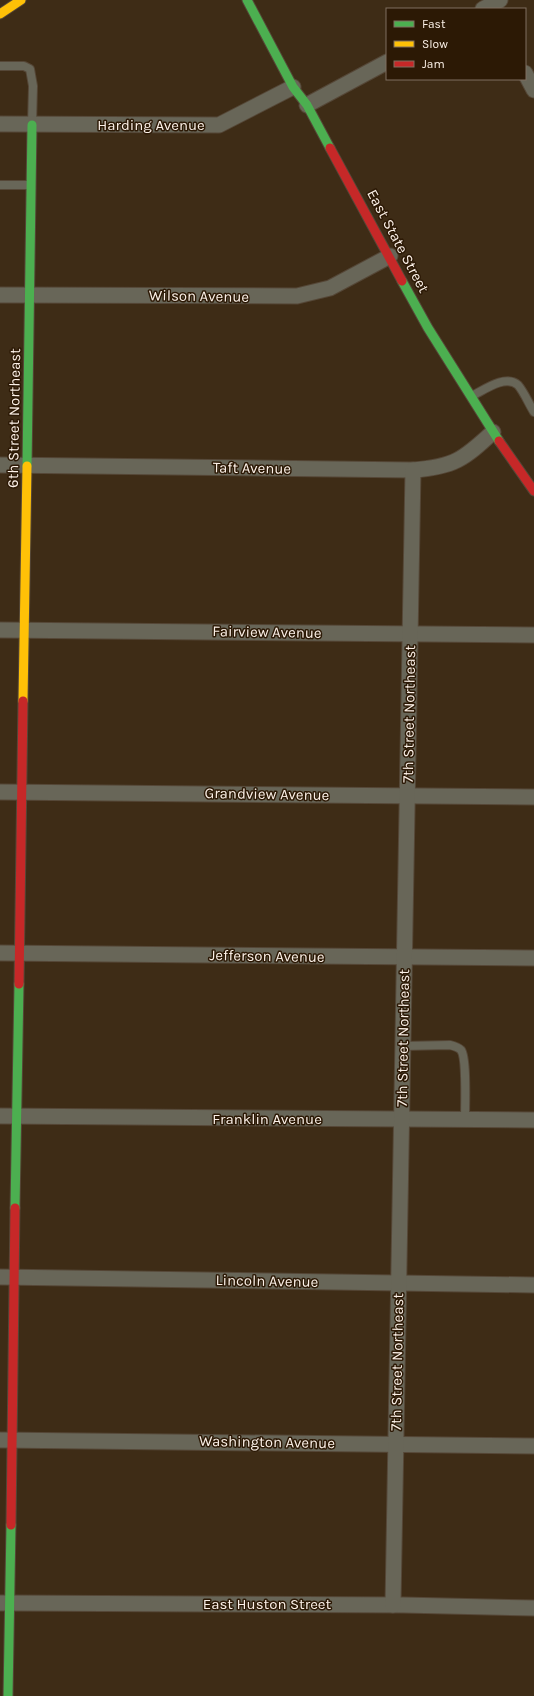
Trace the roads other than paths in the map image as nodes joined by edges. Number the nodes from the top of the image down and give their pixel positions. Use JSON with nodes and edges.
{"nodes":[{"id":1,"x":21,"y":0,"type":"edge"},
{"id":2,"x":246,"y":0,"type":"edge"},
{"id":3,"x":0,"y":14,"type":"edge"},
{"id":4,"x":386,"y":63,"type":"edge"},
{"id":5,"x":0,"y":66,"type":"edge"},
{"id":6,"x":526,"y":75,"type":"edge"},
{"id":7,"x":293,"y":87,"type":"junction"},
{"id":8,"x":534,"y":90,"type":"edge"},
{"id":9,"x":308,"y":105,"type":"junction"},
{"id":10,"x":0,"y":124,"type":"edge"},
{"id":11,"x":32,"y":125,"type":"junction"},
{"id":12,"x":0,"y":185,"type":"edge"},
{"id":13,"x":31,"y":185,"type":"junction"},
{"id":14,"x":390,"y":256,"type":"junction"},
{"id":15,"x":0,"y":295,"type":"edge"},
{"id":16,"x":30,"y":295,"type":"junction"},
{"id":17,"x":471,"y":397,"type":"junction"},
{"id":18,"x":534,"y":412,"type":"edge"},
{"id":19,"x":493,"y":432,"type":"junction"},
{"id":20,"x":0,"y":465,"type":"edge"},
{"id":21,"x":27,"y":466,"type":"junction"},
{"id":22,"x":413,"y":470,"type":"junction"},
{"id":23,"x":534,"y":490,"type":"edge"},
{"id":24,"x":0,"y":630,"type":"edge"},
{"id":25,"x":24,"y":630,"type":"junction"},
{"id":26,"x":410,"y":633,"type":"junction"},
{"id":27,"x":534,"y":635,"type":"edge"},
{"id":28,"x":0,"y":792,"type":"edge"},
{"id":29,"x":22,"y":792,"type":"junction"},
{"id":30,"x":407,"y":796,"type":"junction"},
{"id":31,"x":534,"y":797,"type":"edge"},
{"id":32,"x":0,"y":953,"type":"edge"},
{"id":33,"x":19,"y":953,"type":"junction"},
{"id":34,"x":404,"y":958,"type":"junction"},
{"id":35,"x":534,"y":958,"type":"edge"},
{"id":36,"x":403,"y":1046,"type":"junction"},
{"id":37,"x":0,"y":1116,"type":"edge"},
{"id":38,"x":17,"y":1116,"type":"junction"},
{"id":39,"x":402,"y":1120,"type":"junction"},
{"id":40,"x":465,"y":1120,"type":"junction"},
{"id":41,"x":534,"y":1120,"type":"edge"},
{"id":42,"x":7,"y":1277,"type":"edge"},
{"id":43,"x":398,"y":1283,"type":"junction"},
{"id":44,"x":534,"y":1285,"type":"edge"},
{"id":45,"x":6,"y":1440,"type":"edge"},
{"id":46,"x":396,"y":1444,"type":"junction"},
{"id":47,"x":534,"y":1446,"type":"edge"},
{"id":48,"x":4,"y":1603,"type":"edge"},
{"id":49,"x":392,"y":1605,"type":"junction"},
{"id":50,"x":534,"y":1608,"type":"edge"},
{"id":51,"x":8,"y":1696,"type":"edge"}],
"edges":[{"from":1,"to":3,"type":"street"},
{"from":2,"to":7,"type":"street","name":"East State Street"},
{"from":4,"to":9,"type":"street"},
{"from":5,"to":11,"type":"lane"},
{"from":6,"to":8,"type":"street"},
{"from":7,"to":9,"type":"street","name":"East State Street"},
{"from":7,"to":11,"type":"street","name":"Harding Avenue"},
{"from":9,"to":14,"type":"street","name":"East State Street"},
{"from":10,"to":11,"type":"street","name":"Harding Avenue"},
{"from":11,"to":13,"type":"street","name":"6th Street Northeast"},
{"from":12,"to":13,"type":"lane"},
{"from":13,"to":16,"type":"street","name":"6th Street Northeast"},
{"from":14,"to":16,"type":"street","name":"Wilson Avenue"},
{"from":14,"to":17,"type":"street","name":"East State Street"},
{"from":15,"to":16,"type":"street","name":"Wilson Avenue"},
{"from":16,"to":21,"type":"street","name":"6th Street Northeast"},
{"from":17,"to":18,"type":"lane"},
{"from":17,"to":19,"type":"street","name":"East State Street"},
{"from":19,"to":22,"type":"street","name":"Taft Avenue"},
{"from":19,"to":23,"type":"street","name":"East State Street"},
{"from":20,"to":21,"type":"street","name":"Taft Avenue"},
{"from":21,"to":22,"type":"street","name":"Taft Avenue"},
{"from":21,"to":25,"type":"street","name":"6th Street Northeast"},
{"from":22,"to":26,"type":"street","name":"7th Street Northeast"},
{"from":24,"to":25,"type":"street","name":"Fairview Avenue"},
{"from":25,"to":26,"type":"street","name":"Fairview Avenue"},
{"from":25,"to":29,"type":"street","name":"6th Street Northeast"},
{"from":26,"to":27,"type":"street","name":"Fairview Avenue"},
{"from":26,"to":30,"type":"street","name":"7th Street Northeast"},
{"from":28,"to":29,"type":"street","name":"Grandview Avenue"},
{"from":29,"to":30,"type":"street","name":"Grandview Avenue"},
{"from":29,"to":33,"type":"street","name":"6th Street Northeast"},
{"from":30,"to":31,"type":"street","name":"Grandview Avenue"},
{"from":30,"to":34,"type":"street","name":"7th Street Northeast"},
{"from":32,"to":33,"type":"street","name":"Jefferson Avenue"},
{"from":33,"to":34,"type":"street","name":"Jefferson Avenue"},
{"from":33,"to":38,"type":"street","name":"6th Street Northeast"},
{"from":34,"to":35,"type":"street","name":"Jefferson Avenue"},
{"from":34,"to":36,"type":"street","name":"7th Street Northeast"},
{"from":36,"to":39,"type":"street","name":"7th Street Northeast"},
{"from":36,"to":40,"type":"lane"},
{"from":37,"to":38,"type":"street","name":"Franklin Avenue"},
{"from":38,"to":39,"type":"street","name":"Franklin Avenue"},
{"from":38,"to":42,"type":"street","name":"6th Street Northeast"},
{"from":39,"to":40,"type":"street","name":"Franklin Avenue"},
{"from":39,"to":43,"type":"street","name":"7th Street Northeast"},
{"from":40,"to":41,"type":"street","name":"Franklin Avenue"},
{"from":42,"to":43,"type":"street","name":"Lincoln Avenue"},
{"from":42,"to":45,"type":"street","name":"6th Street Northeast"},
{"from":43,"to":44,"type":"street","name":"Lincoln Avenue"},
{"from":43,"to":46,"type":"street","name":"7th Street Northeast"},
{"from":45,"to":46,"type":"street","name":"Washington Avenue"},
{"from":45,"to":48,"type":"street","name":"6th Street Northeast"},
{"from":46,"to":47,"type":"street","name":"Washington Avenue"},
{"from":46,"to":49,"type":"street","name":"7th Street Northeast"},
{"from":48,"to":49,"type":"street","name":"East Huston Street"},
{"from":48,"to":51,"type":"street","name":"6th Street Northeast"},
{"from":49,"to":50,"type":"street","name":"East Huston Street"}]}
